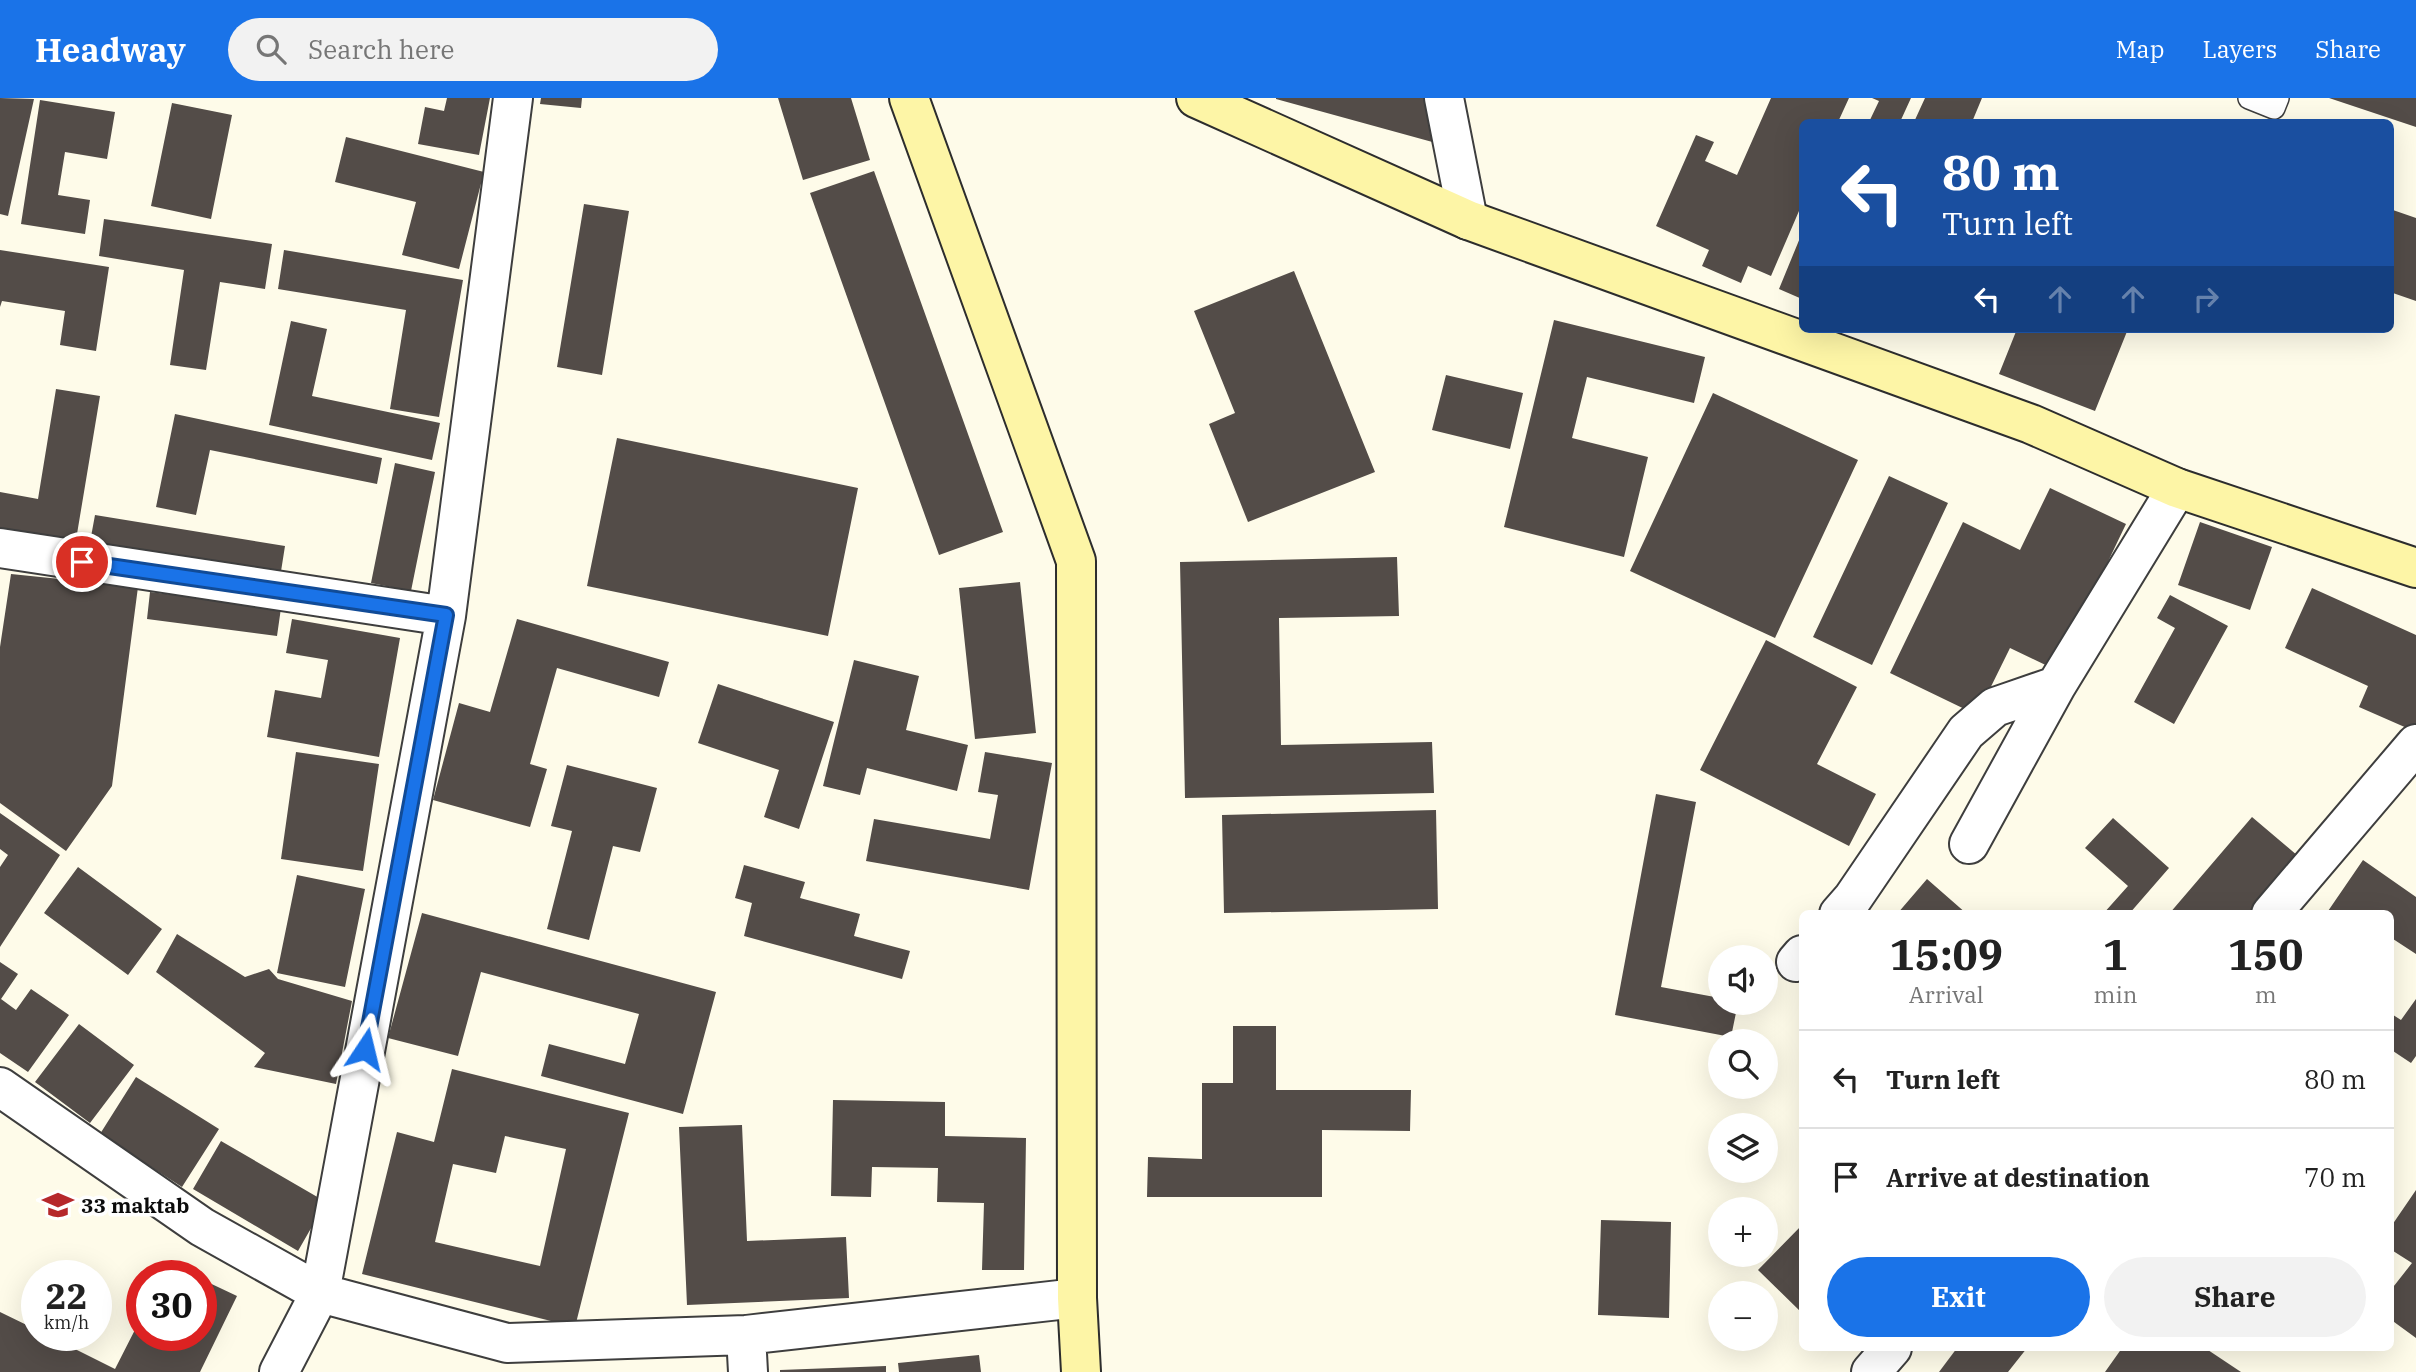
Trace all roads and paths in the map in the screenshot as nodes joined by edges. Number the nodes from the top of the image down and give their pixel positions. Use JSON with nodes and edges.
{"nodes":[{"id":1,"x":513,"y":98,"type":"edge"},
{"id":2,"x":909,"y":98,"type":"edge"},
{"id":3,"x":1196,"y":98,"type":"edge"},
{"id":4,"x":1444,"y":98,"type":"edge"},
{"id":5,"x":2249,"y":98,"type":"edge"},
{"id":6,"x":2278,"y":98,"type":"edge"},
{"id":7,"x":1468,"y":220,"type":"junction"},
{"id":8,"x":2177,"y":488,"type":"junction"},
{"id":9,"x":0,"y":548,"type":"edge"},
{"id":10,"x":2416,"y":568,"type":"edge"},
{"id":11,"x":446,"y":615,"type":"junction"},
{"id":12,"x":2056,"y":687,"type":"junction"},
{"id":13,"x":2416,"y":744,"type":"edge"},
{"id":14,"x":1969,"y":844,"type":"dead end"},
{"id":15,"x":1842,"y":910,"type":"edge"},
{"id":16,"x":2274,"y":910,"type":"edge"},
{"id":17,"x":0,"y":1087,"type":"edge"},
{"id":18,"x":320,"y":1293,"type":"junction"},
{"id":19,"x":1077,"y":1298,"type":"junction"},
{"id":20,"x":1889,"y":1351,"type":"edge"},
{"id":21,"x":747,"y":1354,"type":"edge"},
{"id":22,"x":279,"y":1372,"type":"edge"},
{"id":23,"x":1081,"y":1372,"type":"edge"},
{"id":24,"x":1871,"y":1372,"type":"edge"}],
"edges":[{"from":1,"to":11,"type":"street"},
{"from":2,"to":19,"type":"street"},
{"from":3,"to":7,"type":"street"},
{"from":4,"to":7,"type":"street"},
{"from":5,"to":6,"type":"lane"},
{"from":7,"to":8,"type":"street"},
{"from":8,"to":10,"type":"street"},
{"from":8,"to":12,"type":"street"},
{"from":9,"to":11,"type":"street"},
{"from":11,"to":18,"type":"street"},
{"from":12,"to":14,"type":"street"},
{"from":12,"to":15,"type":"street"},
{"from":13,"to":16,"type":"street"},
{"from":17,"to":18,"type":"street"},
{"from":18,"to":21,"type":"street"},
{"from":18,"to":22,"type":"street"},
{"from":19,"to":21,"type":"street"},
{"from":19,"to":23,"type":"street"},
{"from":20,"to":24,"type":"street"}]}
